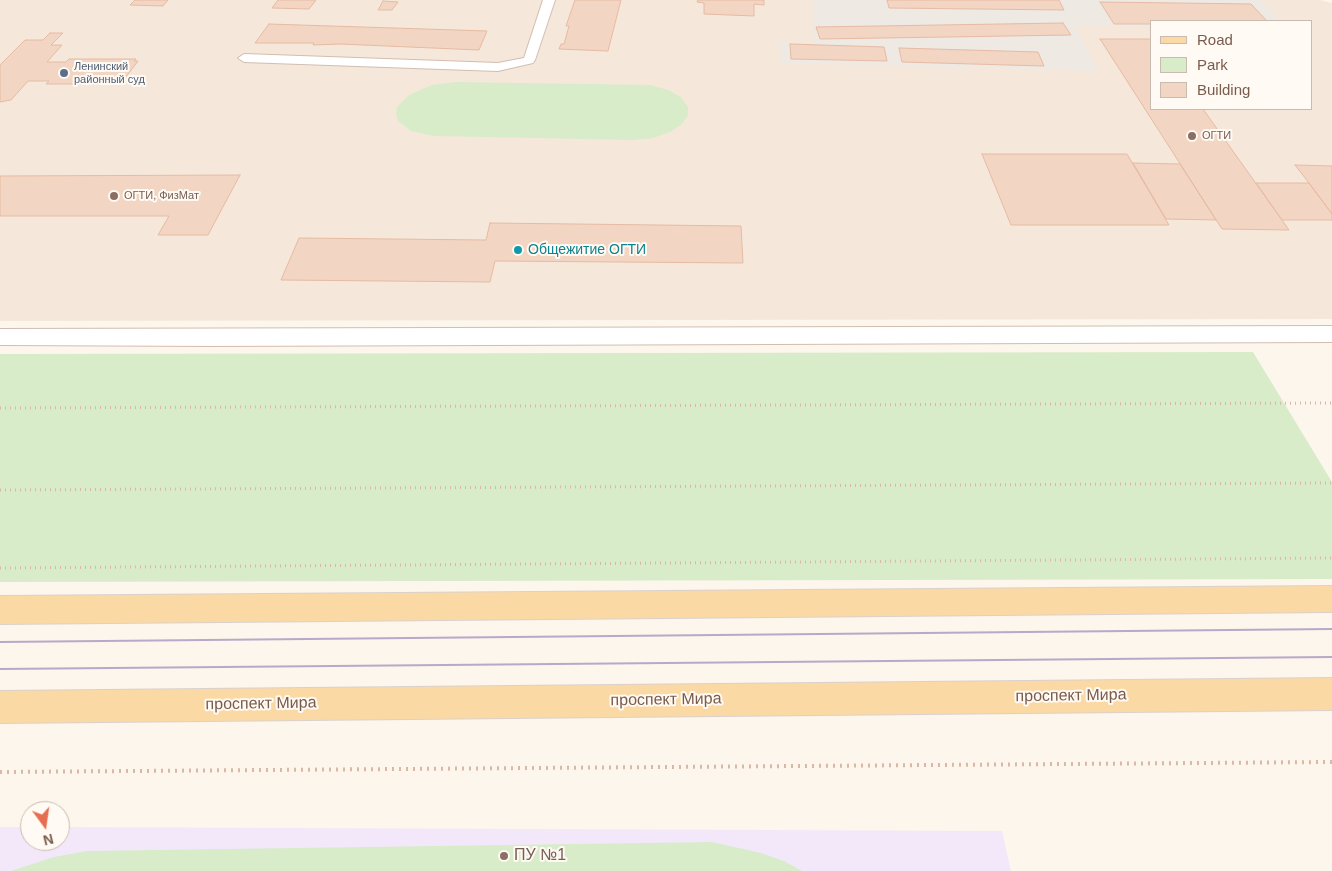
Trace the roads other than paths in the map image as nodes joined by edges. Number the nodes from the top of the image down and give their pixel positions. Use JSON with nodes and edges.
{"nodes":[{"id":1,"x":549,"y":0,"type":"edge"},
{"id":2,"x":244,"y":58,"type":"dead end"},
{"id":3,"x":1332,"y":334,"type":"edge"},
{"id":4,"x":0,"y":337,"type":"edge"},
{"id":5,"x":1332,"y":599,"type":"edge"},
{"id":6,"x":0,"y":610,"type":"edge"},
{"id":7,"x":1332,"y":694,"type":"edge"},
{"id":8,"x":0,"y":707,"type":"edge"}],
"edges":[{"from":1,"to":2,"type":"lane"},
{"from":3,"to":4,"type":"street"},
{"from":5,"to":6,"type":"main road"},
{"from":7,"to":8,"type":"main road","name":"проспект Мира"}]}
